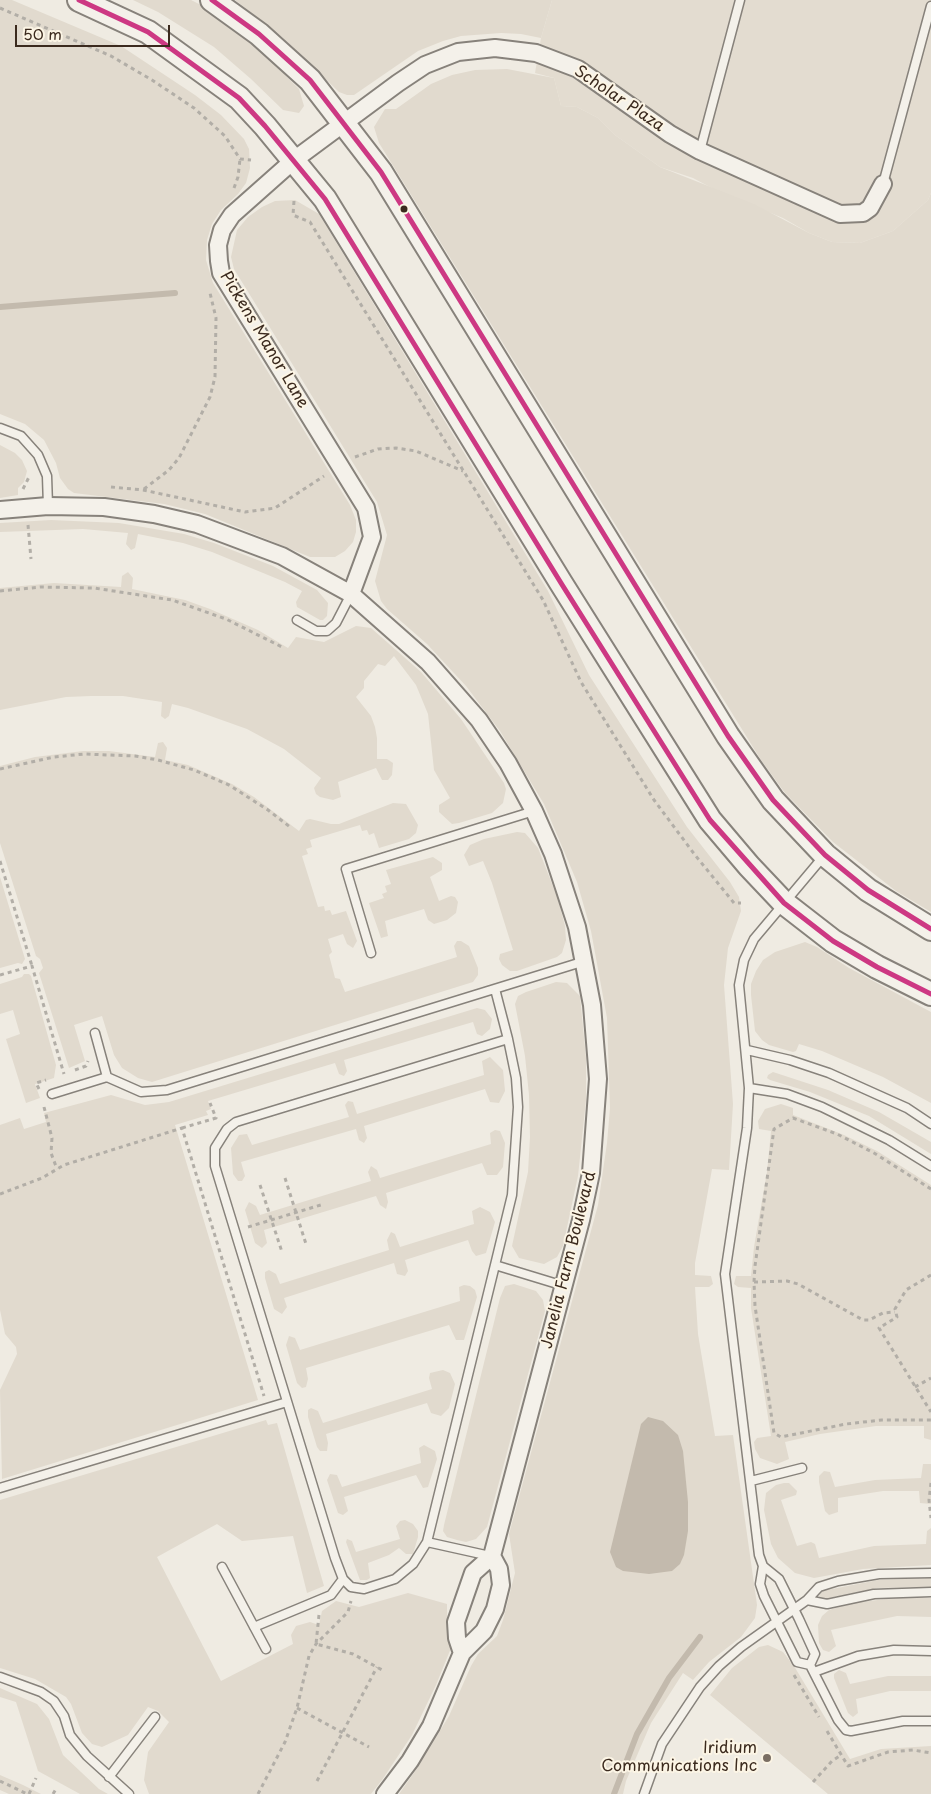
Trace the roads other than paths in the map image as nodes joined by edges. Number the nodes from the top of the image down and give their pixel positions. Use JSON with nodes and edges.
{"nodes":[{"id":1,"x":79,"y":0,"type":"edge"},
{"id":2,"x":212,"y":0,"type":"edge"},
{"id":3,"x":740,"y":0,"type":"edge"},
{"id":4,"x":931,"y":6,"type":"edge"},
{"id":5,"x":344,"y":122,"type":"junction"},
{"id":6,"x":700,"y":151,"type":"junction"},
{"id":7,"x":294,"y":160,"type":"junction"},
{"id":8,"x":883,"y":184,"type":"joint"},
{"id":9,"x":0,"y":428,"type":"edge"},
{"id":10,"x":48,"y":506,"type":"junction"},
{"id":11,"x":0,"y":510,"type":"edge"},
{"id":12,"x":351,"y":594,"type":"junction"},
{"id":13,"x":297,"y":620,"type":"dead end"},
{"id":14,"x":534,"y":811,"type":"junction"},
{"id":15,"x":825,"y":855,"type":"junction"},
{"id":16,"x":784,"y":903,"type":"junction"},
{"id":17,"x":931,"y":929,"type":"edge"},
{"id":18,"x":371,"y":953,"type":"dead end"},
{"id":19,"x":585,"y":961,"type":"junction"},
{"id":20,"x":496,"y":988,"type":"junction"},
{"id":21,"x":931,"y":994,"type":"edge"},
{"id":22,"x":95,"y":1033,"type":"dead end"},
{"id":23,"x":508,"y":1039,"type":"junction"},
{"id":24,"x":747,"y":1050,"type":"junction"},
{"id":25,"x":107,"y":1077,"type":"junction"},
{"id":26,"x":749,"y":1088,"type":"junction"},
{"id":27,"x":52,"y":1094,"type":"dead end"},
{"id":28,"x":931,"y":1124,"type":"edge"},
{"id":29,"x":931,"y":1166,"type":"edge"},
{"id":30,"x":495,"y":1264,"type":"junction"},
{"id":31,"x":564,"y":1286,"type":"junction"},
{"id":32,"x":288,"y":1402,"type":"junction"},
{"id":33,"x":802,"y":1468,"type":"dead end"},
{"id":34,"x":751,"y":1481,"type":"junction"},
{"id":35,"x":0,"y":1488,"type":"edge"},
{"id":36,"x":426,"y":1542,"type":"junction"},
{"id":37,"x":492,"y":1556,"type":"junction"},
{"id":38,"x":764,"y":1566,"type":"junction"},
{"id":39,"x":222,"y":1567,"type":"dead end"},
{"id":40,"x":931,"y":1573,"type":"edge"},
{"id":41,"x":343,"y":1579,"type":"junction"},
{"id":42,"x":931,"y":1592,"type":"edge"},
{"id":43,"x":808,"y":1600,"type":"junction"},
{"id":44,"x":794,"y":1608,"type":"junction"},
{"id":45,"x":776,"y":1621,"type":"junction"},
{"id":46,"x":254,"y":1627,"type":"junction"},
{"id":47,"x":266,"y":1649,"type":"dead end"},
{"id":48,"x":931,"y":1651,"type":"edge"},
{"id":49,"x":462,"y":1653,"type":"junction"},
{"id":50,"x":812,"y":1668,"type":"junction"},
{"id":51,"x":0,"y":1678,"type":"edge"},
{"id":52,"x":155,"y":1717,"type":"dead end"},
{"id":53,"x":931,"y":1722,"type":"edge"},
{"id":54,"x":108,"y":1776,"type":"junction"},
{"id":55,"x":128,"y":1794,"type":"edge"},
{"id":56,"x":385,"y":1794,"type":"edge"},
{"id":57,"x":644,"y":1794,"type":"edge"}],
"edges":[{"from":1,"to":7,"type":"main road"},
{"from":2,"to":5,"type":"main road"},
{"from":3,"to":6,"type":"lane"},
{"from":4,"to":8,"type":"lane"},
{"from":5,"to":6,"type":"street","name":"Scholar Plaza"},
{"from":5,"to":7,"type":"street","name":"Pickens Manor Lane"},
{"from":5,"to":15,"type":"main road"},
{"from":6,"to":8,"type":"street","name":"Scholar Plaza"},
{"from":7,"to":12,"type":"street","name":"Pickens Manor Lane"},
{"from":7,"to":16,"type":"main road"},
{"from":9,"to":10,"type":"lane"},
{"from":10,"to":11,"type":"street","name":"Janelia Farm Boulevard"},
{"from":10,"to":12,"type":"street","name":"Janelia Farm Boulevard"},
{"from":12,"to":13,"type":"lane"},
{"from":12,"to":14,"type":"street","name":"Janelia Farm Boulevard"},
{"from":14,"to":18,"type":"lane"},
{"from":14,"to":19,"type":"street","name":"Janelia Farm Boulevard"},
{"from":15,"to":16,"type":"lane"},
{"from":15,"to":17,"type":"main road"},
{"from":16,"to":21,"type":"main road"},
{"from":16,"to":24,"type":"lane"},
{"from":19,"to":20,"type":"lane"},
{"from":19,"to":31,"type":"street","name":"Janelia Farm Boulevard"},
{"from":20,"to":23,"type":"lane"},
{"from":20,"to":25,"type":"lane"},
{"from":22,"to":25,"type":"lane"},
{"from":23,"to":30,"type":"lane"},
{"from":23,"to":32,"type":"lane"},
{"from":24,"to":26,"type":"lane"},
{"from":24,"to":28,"type":"lane"},
{"from":25,"to":27,"type":"lane"},
{"from":26,"to":29,"type":"lane"},
{"from":26,"to":34,"type":"lane"},
{"from":30,"to":31,"type":"lane"},
{"from":30,"to":36,"type":"lane"},
{"from":31,"to":37,"type":"street","name":"Janelia Farm Boulevard"},
{"from":32,"to":35,"type":"lane"},
{"from":32,"to":41,"type":"lane"},
{"from":33,"to":34,"type":"lane"},
{"from":34,"to":38,"type":"lane"},
{"from":36,"to":37,"type":"lane"},
{"from":36,"to":41,"type":"lane"},
{"from":37,"to":49,"type":"street"},
{"from":37,"to":49,"type":"street"},
{"from":38,"to":44,"type":"lane"},
{"from":38,"to":45,"type":"lane"},
{"from":39,"to":46,"type":"lane"},
{"from":40,"to":43,"type":"lane"},
{"from":41,"to":46,"type":"lane"},
{"from":42,"to":43,"type":"lane"},
{"from":43,"to":44,"type":"lane"},
{"from":44,"to":45,"type":"lane"},
{"from":44,"to":50,"type":"lane"},
{"from":45,"to":50,"type":"lane"},
{"from":45,"to":57,"type":"lane"},
{"from":46,"to":47,"type":"lane"},
{"from":48,"to":50,"type":"lane"},
{"from":49,"to":56,"type":"street"},
{"from":50,"to":53,"type":"lane"},
{"from":51,"to":54,"type":"lane"},
{"from":52,"to":54,"type":"lane"},
{"from":54,"to":55,"type":"lane"}]}
